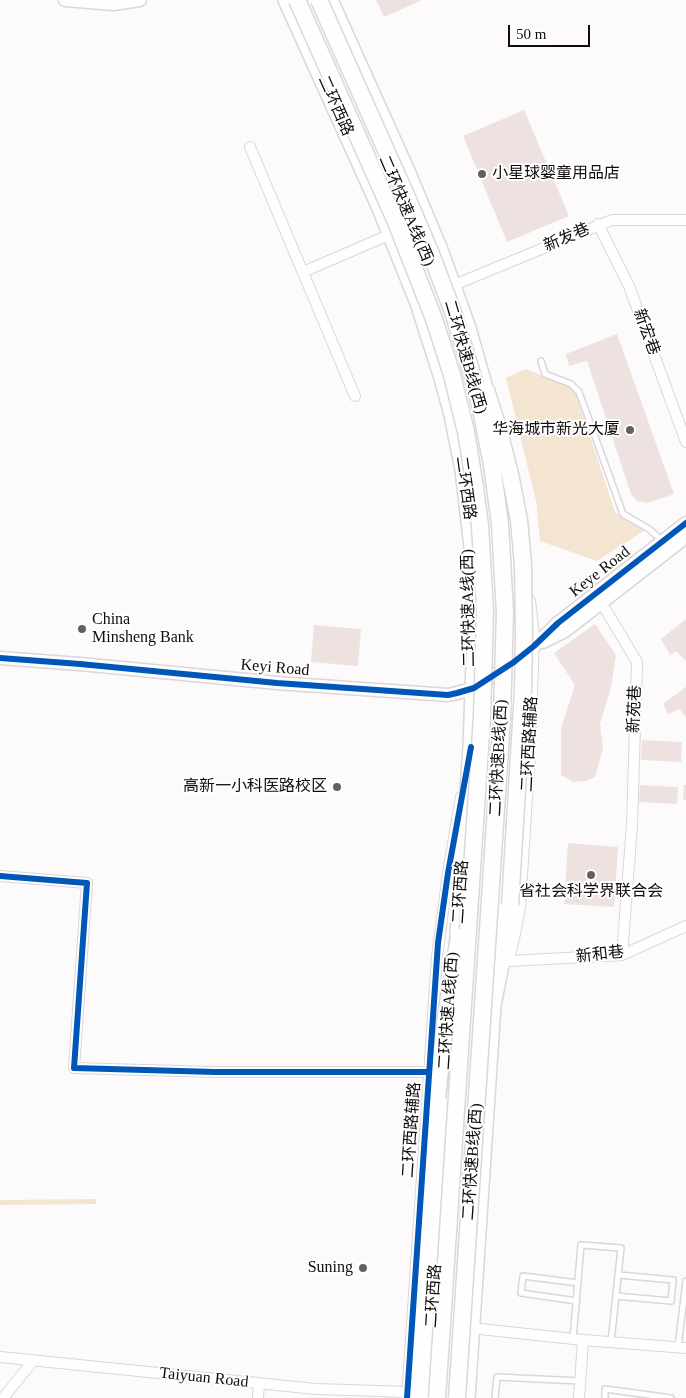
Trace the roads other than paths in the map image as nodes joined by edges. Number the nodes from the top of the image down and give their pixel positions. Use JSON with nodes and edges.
{"nodes":[{"id":1,"x":65,"y":0,"type":"edge"},
{"id":2,"x":140,"y":0,"type":"edge"},
{"id":3,"x":286,"y":0,"type":"edge"},
{"id":4,"x":297,"y":0,"type":"edge"},
{"id":5,"x":319,"y":0,"type":"edge"},
{"id":6,"x":330,"y":0,"type":"edge"},
{"id":7,"x":250,"y":147,"type":"dead end"},
{"id":8,"x":686,"y":220,"type":"edge"},
{"id":9,"x":598,"y":224,"type":"junction"},
{"id":10,"x":391,"y":234,"type":"junction"},
{"id":11,"x":303,"y":272,"type":"junction"},
{"id":12,"x":454,"y":286,"type":"junction"},
{"id":13,"x":452,"y":312,"type":"junction"},
{"id":14,"x":541,"y":361,"type":"dead end"},
{"id":15,"x":355,"y":396,"type":"dead end"},
{"id":16,"x":683,"y":424,"type":"edge"},
{"id":17,"x":686,"y":442,"type":"edge"},
{"id":18,"x":686,"y":523,"type":"edge"},
{"id":19,"x":686,"y":537,"type":"edge"},
{"id":20,"x":661,"y":542,"type":"junction"},
{"id":21,"x":512,"y":544,"type":"junction"},
{"id":22,"x":601,"y":602,"type":"junction"},
{"id":23,"x":534,"y":646,"type":"junction"},
{"id":24,"x":0,"y":658,"type":"edge"},
{"id":25,"x":514,"y":662,"type":"junction"},
{"id":26,"x":474,"y":688,"type":"junction"},
{"id":27,"x":471,"y":747,"type":"junction"},
{"id":28,"x":474,"y":841,"type":"junction"},
{"id":29,"x":0,"y":876,"type":"edge"},
{"id":30,"x":686,"y":926,"type":"edge"},
{"id":31,"x":622,"y":955,"type":"junction"},
{"id":32,"x":508,"y":961,"type":"junction"},
{"id":33,"x":493,"y":1003,"type":"junction"},
{"id":34,"x":429,"y":1072,"type":"junction"},
{"id":35,"x":618,"y":1275,"type":"junction"},
{"id":36,"x":686,"y":1281,"type":"edge"},
{"id":37,"x":578,"y":1283,"type":"junction"},
{"id":38,"x":616,"y":1296,"type":"junction"},
{"id":39,"x":577,"y":1301,"type":"junction"},
{"id":40,"x":472,"y":1328,"type":"junction"},
{"id":41,"x":578,"y":1339,"type":"junction"},
{"id":42,"x":611,"y":1342,"type":"junction"},
{"id":43,"x":682,"y":1348,"type":"edge"},
{"id":44,"x":0,"y":1358,"type":"edge"},
{"id":45,"x":33,"y":1361,"type":"junction"},
{"id":46,"x":580,"y":1381,"type":"junction"},
{"id":47,"x":259,"y":1383,"type":"junction"},
{"id":48,"x":316,"y":1393,"type":"edge"},
{"id":49,"x":411,"y":1396,"type":"edge"},
{"id":50,"x":4,"y":1398,"type":"edge"},
{"id":51,"x":258,"y":1398,"type":"edge"},
{"id":52,"x":427,"y":1398,"type":"edge"},
{"id":53,"x":437,"y":1398,"type":"edge"},
{"id":54,"x":457,"y":1398,"type":"edge"},
{"id":55,"x":467,"y":1398,"type":"edge"},
{"id":56,"x":495,"y":1398,"type":"edge"},
{"id":57,"x":579,"y":1398,"type":"edge"},
{"id":58,"x":605,"y":1398,"type":"edge"},
{"id":59,"x":671,"y":1398,"type":"edge"}],
"edges":[{"from":1,"to":2,"type":"street"},
{"from":3,"to":10,"type":"main road","name":"二环西路"},
{"from":4,"to":28,"type":"highway","name":"二环快速A线(西)","bridge":true},
{"from":5,"to":13,"type":"highway","name":"二环快速B线(西)","bridge":true},
{"from":6,"to":12,"type":"main road"},
{"from":7,"to":11,"type":"street"},
{"from":8,"to":9,"type":"street","name":"新发巷"},
{"from":9,"to":12,"type":"street","name":"新发巷"},
{"from":9,"to":16,"type":"street","name":"新宏巷"},
{"from":10,"to":11,"type":"street"},
{"from":10,"to":26,"type":"main road","name":"二环西路"},
{"from":11,"to":15,"type":"street"},
{"from":12,"to":21,"type":"main road"},
{"from":13,"to":33,"type":"highway","bridge":true},
{"from":13,"to":54,"type":"highway","name":"二环快速B线(西)","bridge":true},
{"from":14,"to":20,"type":"lane"},
{"from":16,"to":17,"type":"street","name":"新宏巷"},
{"from":18,"to":20,"type":"street","name":"Keye Road"},
{"from":19,"to":22,"type":"street","name":"Keye Road"},
{"from":20,"to":23,"type":"street","name":"Keye Road"},
{"from":21,"to":23,"type":"street","name":"二环西路辅路"},
{"from":21,"to":25,"type":"main road"},
{"from":22,"to":23,"type":"street","name":"Keye Road"},
{"from":22,"to":31,"type":"street","name":"新苑巷"},
{"from":23,"to":25,"type":"street","name":"Keyi Road"},
{"from":23,"to":32,"type":"street","name":"二环西路辅路"},
{"from":24,"to":26,"type":"street","name":"Keyi Road"},
{"from":25,"to":26,"type":"street","name":"Keyi Road"},
{"from":25,"to":33,"type":"main road"},
{"from":26,"to":27,"type":"main road","name":"二环西路"},
{"from":27,"to":34,"type":"street","name":"二环西路辅路"},
{"from":27,"to":52,"type":"main road","name":"二环西路"},
{"from":28,"to":49,"type":"highway","bridge":true},
{"from":28,"to":53,"type":"highway","name":"二环快速A线(西)","bridge":true},
{"from":29,"to":34,"type":"street"},
{"from":30,"to":31,"type":"street","name":"新和巷"},
{"from":31,"to":32,"type":"street","name":"新和巷"},
{"from":32,"to":33,"type":"street","name":"二环西路辅路"},
{"from":33,"to":40,"type":"main road"},
{"from":34,"to":49,"type":"street","name":"二环西路辅路"},
{"from":35,"to":37,"type":"lane"},
{"from":35,"to":38,"type":"lane"},
{"from":35,"to":38,"type":"lane"},
{"from":36,"to":43,"type":"lane"},
{"from":37,"to":39,"type":"lane"},
{"from":37,"to":39,"type":"lane"},
{"from":38,"to":42,"type":"lane"},
{"from":39,"to":41,"type":"lane"},
{"from":40,"to":41,"type":"street"},
{"from":40,"to":55,"type":"main road"},
{"from":41,"to":42,"type":"street"},
{"from":41,"to":46,"type":"street"},
{"from":42,"to":43,"type":"street"},
{"from":44,"to":45,"type":"street","name":"Taiyuan Road"},
{"from":45,"to":47,"type":"street","name":"Taiyuan Road"},
{"from":45,"to":50,"type":"street"},
{"from":46,"to":56,"type":"lane"},
{"from":46,"to":57,"type":"street"},
{"from":47,"to":48,"type":"street","name":"Taiyuan Road"},
{"from":47,"to":51,"type":"street"},
{"from":48,"to":49,"type":"street","name":"Taiyuan Road"},
{"from":58,"to":59,"type":"lane"}]}
